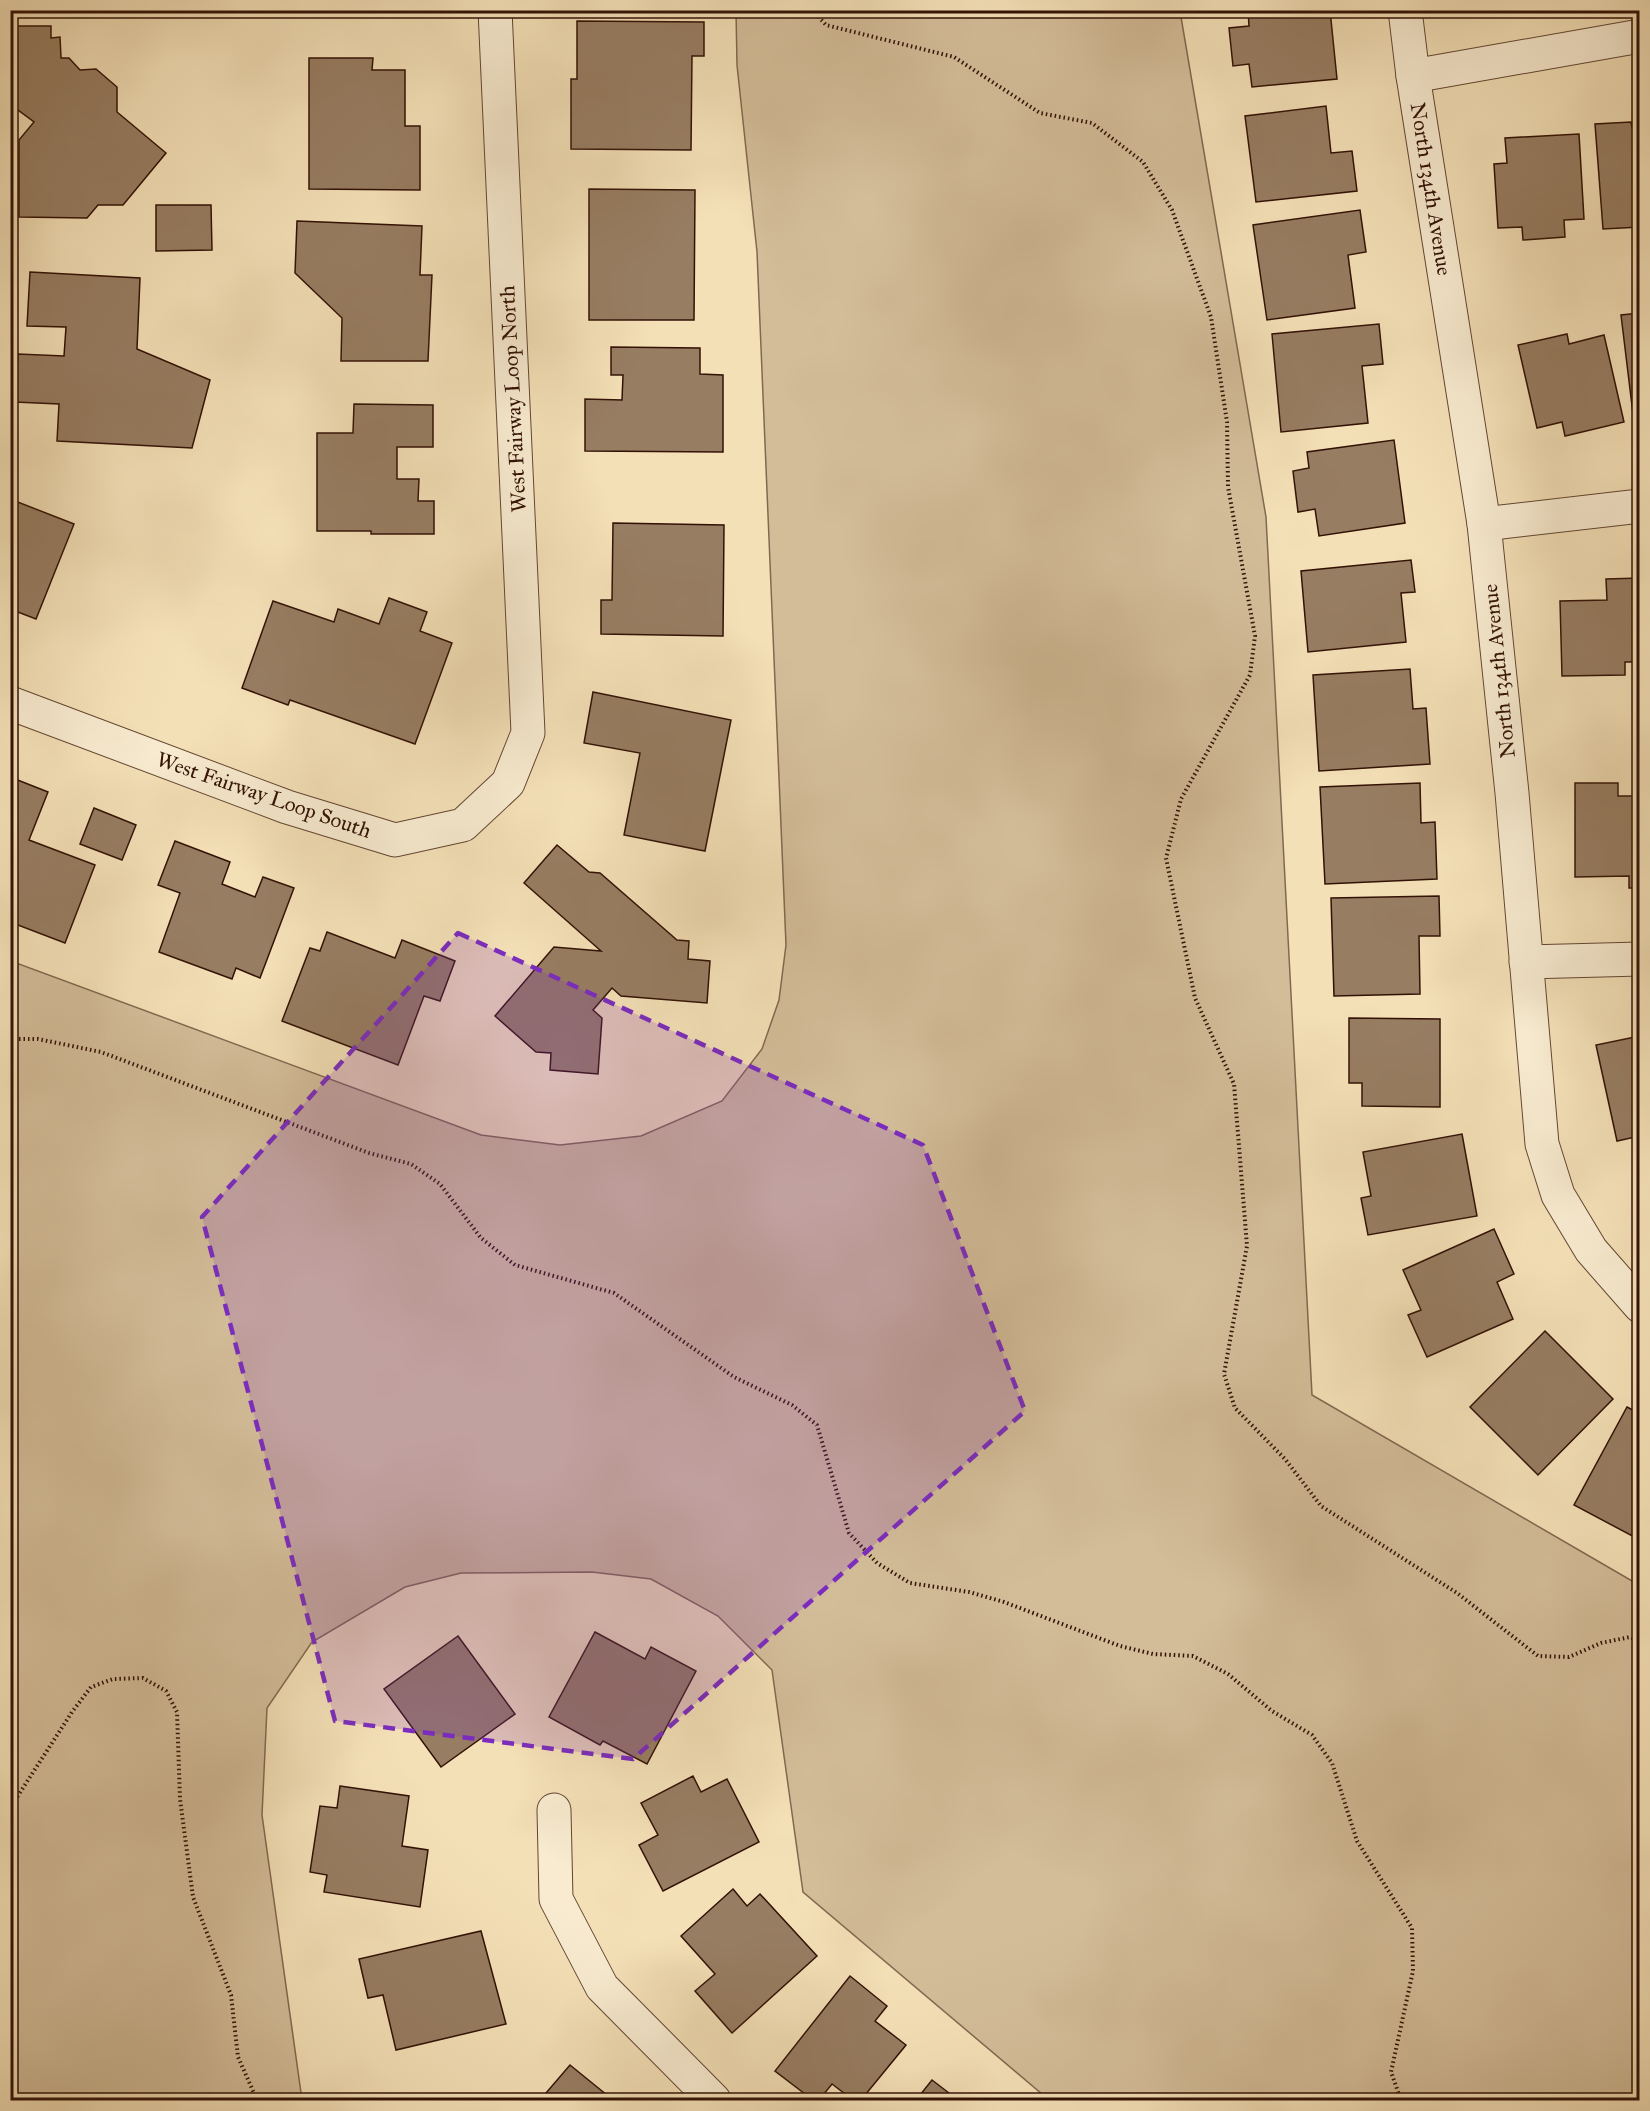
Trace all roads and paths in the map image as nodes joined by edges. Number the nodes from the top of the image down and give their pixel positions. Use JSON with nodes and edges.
{"nodes":[{"id":1,"x":495,"y":10,"type":"edge"},
{"id":2,"x":812,"y":10,"type":"edge"},
{"id":3,"x":1405,"y":10,"type":"edge"},
{"id":4,"x":1640,"y":36,"type":"edge"},
{"id":5,"x":1413,"y":76,"type":"junction"},
{"id":6,"x":1640,"y":506,"type":"edge"},
{"id":7,"x":1484,"y":524,"type":"junction"},
{"id":8,"x":10,"y":703,"type":"edge"},
{"id":9,"x":508,"y":783,"type":"joint"},
{"id":10,"x":1640,"y":959,"type":"edge"},
{"id":11,"x":1526,"y":962,"type":"junction"},
{"id":12,"x":10,"y":1039,"type":"edge"},
{"id":13,"x":1640,"y":1306,"type":"edge"},
{"id":14,"x":1640,"y":1641,"type":"edge"},
{"id":15,"x":10,"y":1808,"type":"edge"},
{"id":16,"x":554,"y":1810,"type":"dead end"},
{"id":17,"x":256,"y":2100,"type":"edge"},
{"id":18,"x":714,"y":2100,"type":"edge"},
{"id":19,"x":1401,"y":2100,"type":"edge"}],
"edges":[{"from":1,"to":9,"type":"street","name":"West Fairway Loop North"},
{"from":2,"to":14,"type":"path"},
{"from":3,"to":5,"type":"street","name":"North 134th Avenue"},
{"from":4,"to":5,"type":"street"},
{"from":5,"to":7,"type":"street","name":"North 134th Avenue"},
{"from":6,"to":7,"type":"street"},
{"from":7,"to":11,"type":"street","name":"North 134th Avenue"},
{"from":8,"to":9,"type":"street","name":"West Fairway Loop South"},
{"from":10,"to":11,"type":"street"},
{"from":11,"to":13,"type":"street","name":"North 134th Avenue"},
{"from":12,"to":19,"type":"path"},
{"from":15,"to":17,"type":"path"},
{"from":16,"to":18,"type":"street"}]}
